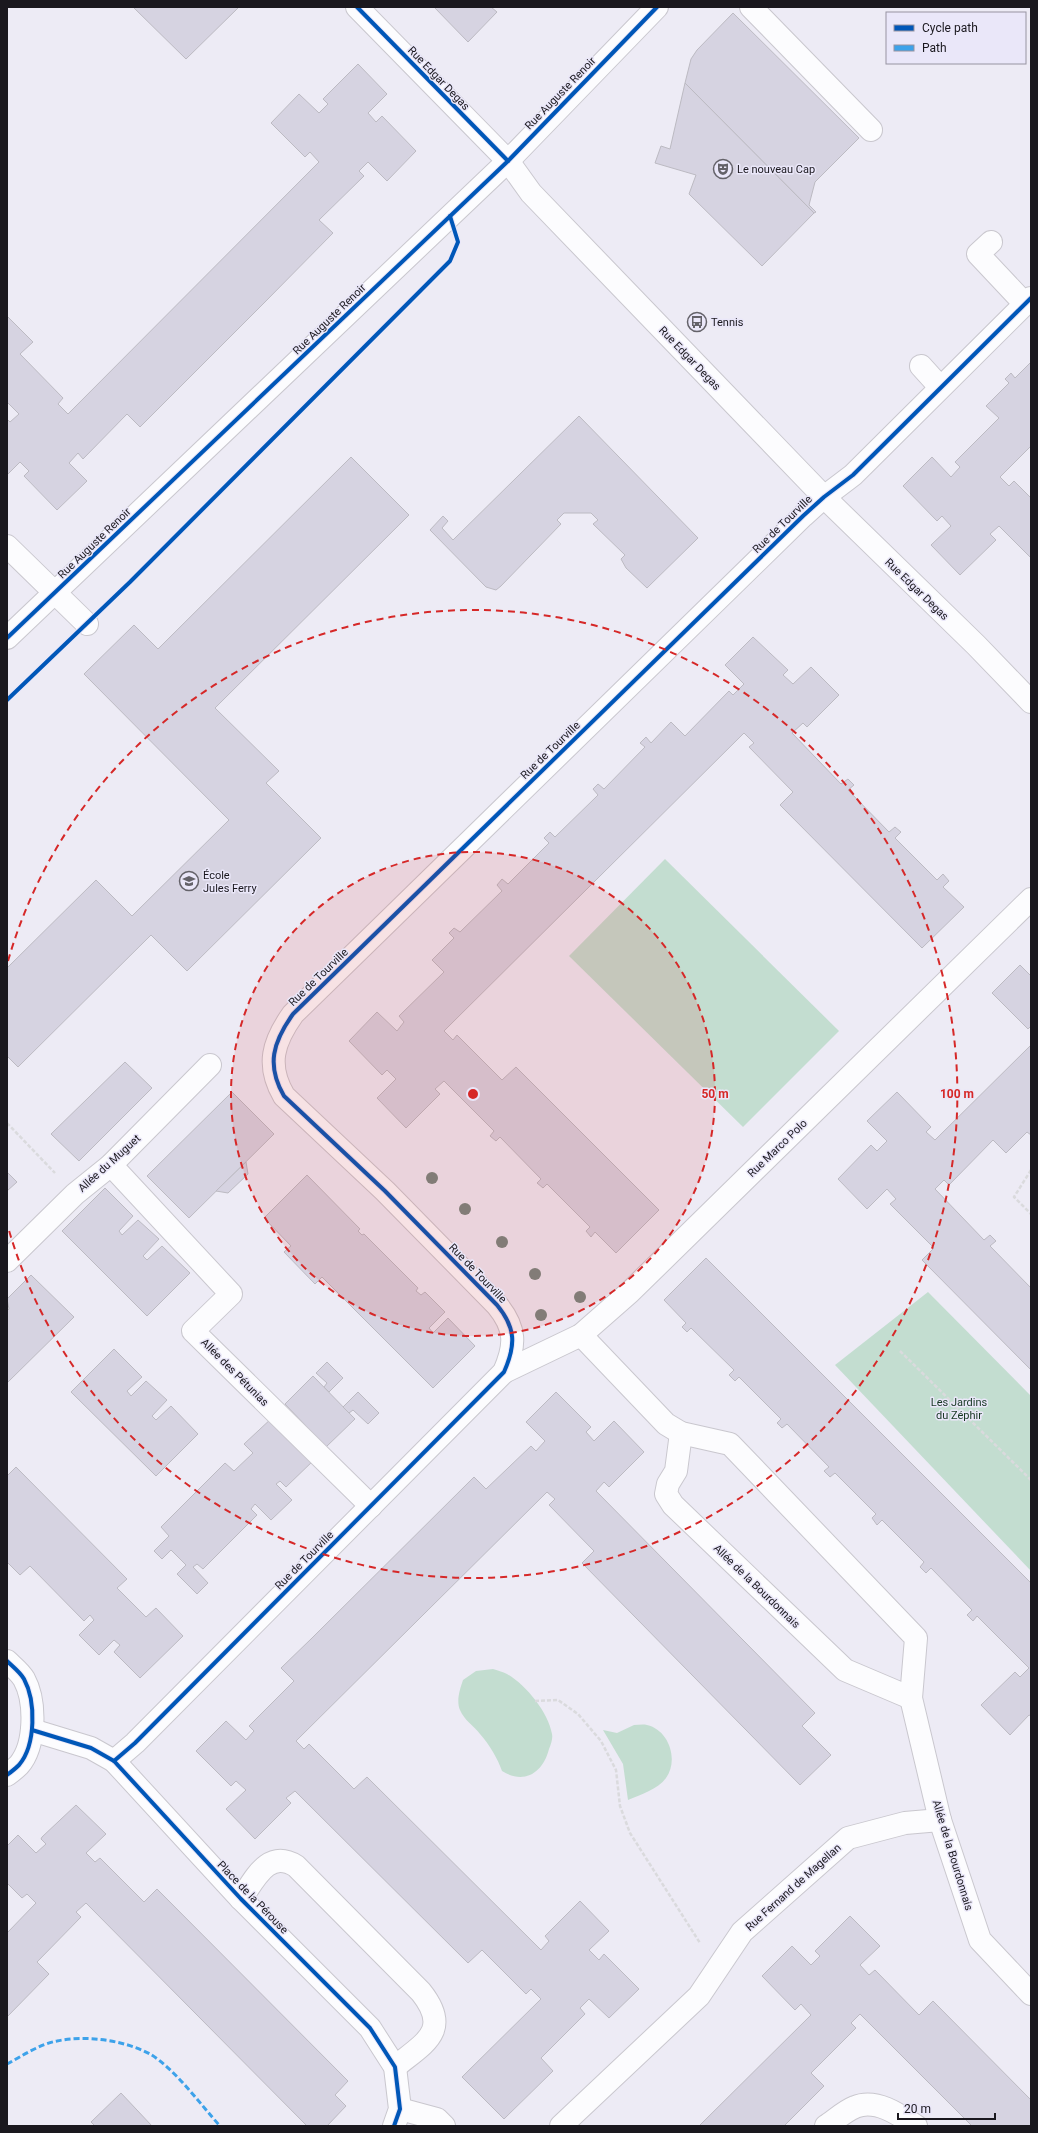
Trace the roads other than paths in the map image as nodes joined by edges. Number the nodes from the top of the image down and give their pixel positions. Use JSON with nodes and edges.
{"nodes":[{"id":1,"x":357,"y":7,"type":"edge"},
{"id":2,"x":751,"y":7,"type":"edge"},
{"id":3,"x":645,"y":11,"type":"edge"},
{"id":4,"x":871,"y":130,"type":"dead end"},
{"id":5,"x":508,"y":161,"type":"junction"},
{"id":6,"x":991,"y":242,"type":"dead end"},
{"id":7,"x":1028,"y":301,"type":"edge"},
{"id":8,"x":921,"y":366,"type":"dead end"},
{"id":9,"x":940,"y":387,"type":"junction"},
{"id":10,"x":824,"y":497,"type":"junction"},
{"id":11,"x":7,"y":546,"type":"edge"},
{"id":12,"x":55,"y":592,"type":"junction"},
{"id":13,"x":87,"y":624,"type":"dead end"},
{"id":14,"x":7,"y":638,"type":"edge"},
{"id":15,"x":1031,"y":702,"type":"edge"},
{"id":16,"x":1031,"y":899,"type":"edge"},
{"id":17,"x":210,"y":1065,"type":"dead end"},
{"id":18,"x":111,"y":1165,"type":"junction"},
{"id":19,"x":7,"y":1261,"type":"edge"},
{"id":20,"x":581,"y":1335,"type":"junction"},
{"id":21,"x":504,"y":1372,"type":"junction"},
{"id":22,"x":681,"y":1433,"type":"junction"},
{"id":23,"x":371,"y":1506,"type":"junction"},
{"id":24,"x":7,"y":1660,"type":"edge"},
{"id":25,"x":911,"y":1698,"type":"junction"},
{"id":26,"x":32,"y":1730,"type":"junction"},
{"id":27,"x":114,"y":1761,"type":"junction"},
{"id":28,"x":7,"y":1776,"type":"edge"},
{"id":29,"x":940,"y":1820,"type":"junction"},
{"id":30,"x":241,"y":1899,"type":"junction"},
{"id":31,"x":1031,"y":1994,"type":"edge"},
{"id":32,"x":395,"y":2067,"type":"junction"},
{"id":33,"x":397,"y":2117,"type":"edge"},
{"id":34,"x":444,"y":2126,"type":"edge"},
{"id":35,"x":560,"y":2126,"type":"edge"},
{"id":36,"x":826,"y":2126,"type":"edge"},
{"id":37,"x":916,"y":2126,"type":"edge"}],
"edges":[{"from":1,"to":5,"type":"street","name":"Rue Edgar Degas"},
{"from":2,"to":4,"type":"street"},
{"from":3,"to":5,"type":"street","name":"Rue Auguste Renoir"},
{"from":5,"to":10,"type":"street","name":"Rue Edgar Degas"},
{"from":5,"to":12,"type":"street","name":"Rue Auguste Renoir"},
{"from":6,"to":7,"type":"street"},
{"from":7,"to":9,"type":"street","name":"Rue de Tourville"},
{"from":8,"to":9,"type":"street"},
{"from":9,"to":10,"type":"street","name":"Rue de Tourville"},
{"from":10,"to":15,"type":"street","name":"Rue Edgar Degas"},
{"from":10,"to":21,"type":"street","name":"Rue de Tourville"},
{"from":11,"to":12,"type":"street"},
{"from":12,"to":13,"type":"street"},
{"from":12,"to":14,"type":"street","name":"Rue Auguste Renoir"},
{"from":16,"to":20,"type":"street","name":"Rue Marco Polo"},
{"from":17,"to":18,"type":"street","name":"Allée du Muguet"},
{"from":18,"to":19,"type":"street","name":"Allée du Muguet"},
{"from":18,"to":23,"type":"street","name":"Allée des Pétunias"},
{"from":20,"to":21,"type":"street","name":"Rue Marco Polo"},
{"from":20,"to":22,"type":"street","name":"Allée de la Bourdonnais"},
{"from":21,"to":23,"type":"street","name":"Rue de Tourville"},
{"from":22,"to":25,"type":"street","name":"Allée de la Bourdonnais"},
{"from":22,"to":25,"type":"street","name":"Allée de la Bourdonnais"},
{"from":23,"to":27,"type":"street","name":"Rue de Tourville"},
{"from":24,"to":26,"type":"street"},
{"from":25,"to":29,"type":"street","name":"Allée de la Bourdonnais"},
{"from":26,"to":27,"type":"street","name":"Place de la Pérouse"},
{"from":26,"to":28,"type":"street"},
{"from":27,"to":30,"type":"street","name":"Place de la Pérouse"},
{"from":29,"to":31,"type":"street","name":"Allée de la Bourdonnais"},
{"from":29,"to":35,"type":"street","name":"Rue Fernand de Magellan"},
{"from":30,"to":32,"type":"street","name":"Place de la Pérouse"},
{"from":30,"to":32,"type":"street"},
{"from":32,"to":33,"type":"street","name":"Place de la Pérouse"},
{"from":33,"to":34,"type":"street"},
{"from":36,"to":37,"type":"street"}]}
